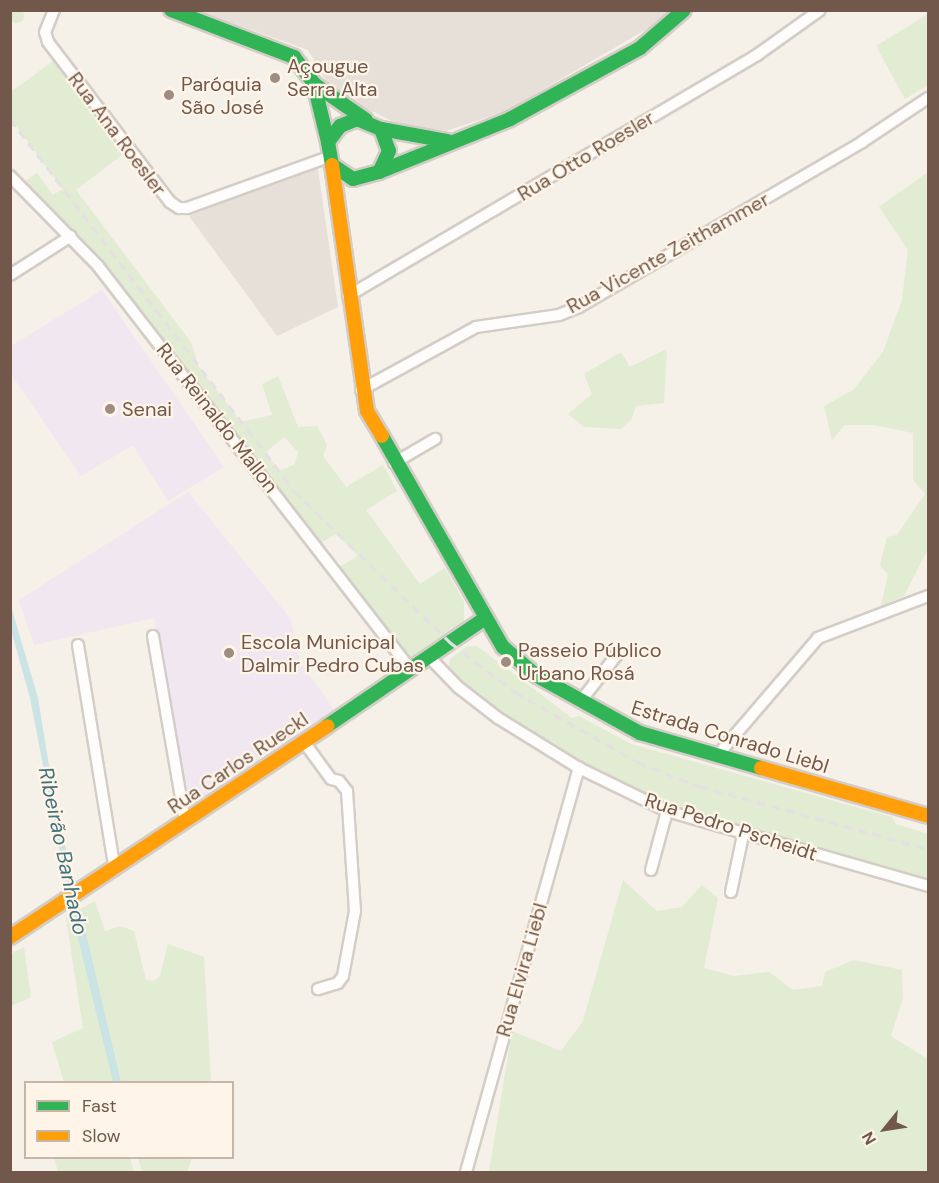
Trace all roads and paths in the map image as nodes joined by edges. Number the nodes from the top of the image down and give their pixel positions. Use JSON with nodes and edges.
{"nodes":[{"id":1,"x":54,"y":10,"type":"edge"},
{"id":2,"x":171,"y":10,"type":"edge"},
{"id":3,"x":684,"y":10,"type":"edge"},
{"id":4,"x":820,"y":10,"type":"edge"},
{"id":5,"x":314,"y":84,"type":"junction"},
{"id":6,"x":928,"y":98,"type":"edge"},
{"id":7,"x":366,"y":120,"type":"junction"},
{"id":8,"x":381,"y":129,"type":"junction"},
{"id":9,"x":328,"y":142,"type":"junction"},
{"id":10,"x":454,"y":142,"type":"junction"},
{"id":11,"x":331,"y":161,"type":"junction"},
{"id":12,"x":379,"y":172,"type":"junction"},
{"id":13,"x":10,"y":176,"type":"edge"},
{"id":14,"x":361,"y":180,"type":"junction"},
{"id":15,"x":337,"y":216,"type":"junction"},
{"id":16,"x":71,"y":236,"type":"junction"},
{"id":17,"x":10,"y":275,"type":"edge"},
{"id":18,"x":348,"y":296,"type":"junction"},
{"id":19,"x":361,"y":390,"type":"junction"},
{"id":20,"x":435,"y":439,"type":"dead end"},
{"id":21,"x":394,"y":463,"type":"junction"},
{"id":22,"x":928,"y":596,"type":"edge"},
{"id":23,"x":484,"y":619,"type":"junction"},
{"id":24,"x":153,"y":636,"type":"dead end"},
{"id":25,"x":78,"y":645,"type":"dead end"},
{"id":26,"x":619,"y":652,"type":"dead end"},
{"id":27,"x":430,"y":658,"type":"junction"},
{"id":28,"x":411,"y":670,"type":"junction"},
{"id":29,"x":580,"y":702,"type":"junction"},
{"id":30,"x":304,"y":742,"type":"junction"},
{"id":31,"x":717,"y":756,"type":"junction"},
{"id":32,"x":579,"y":768,"type":"junction"},
{"id":33,"x":666,"y":811,"type":"junction"},
{"id":34,"x":928,"y":816,"type":"edge"},
{"id":35,"x":185,"y":822,"type":"junction"},
{"id":36,"x":743,"y":835,"type":"junction"},
{"id":37,"x":115,"y":870,"type":"junction"},
{"id":38,"x":651,"y":870,"type":"dead end"},
{"id":39,"x":928,"y":886,"type":"edge"},
{"id":40,"x":731,"y":892,"type":"dead end"},
{"id":41,"x":10,"y":937,"type":"edge"},
{"id":42,"x":318,"y":989,"type":"dead end"},
{"id":43,"x":466,"y":1173,"type":"edge"}],
"edges":[{"from":1,"to":11,"type":"street","name":"Rua Ana Roesler"},
{"from":2,"to":5,"type":"main road"},
{"from":3,"to":10,"type":"main road"},
{"from":4,"to":18,"type":"street","name":"Rua Otto Roesler"},
{"from":5,"to":7,"type":"main road"},
{"from":5,"to":9,"type":"main road"},
{"from":6,"to":19,"type":"street","name":"Rua Vicente Zeithammer"},
{"from":7,"to":8,"type":"main road"},
{"from":7,"to":9,"type":"main road"},
{"from":8,"to":10,"type":"main road"},
{"from":8,"to":12,"type":"main road"},
{"from":9,"to":11,"type":"main road"},
{"from":10,"to":12,"type":"main road"},
{"from":11,"to":14,"type":"main road"},
{"from":11,"to":15,"type":"main road","name":"Estrada Conrado Liebl"},
{"from":12,"to":14,"type":"main road"},
{"from":13,"to":16,"type":"street","name":"Rua Reinaldo Mallon"},
{"from":14,"to":15,"type":"main road"},
{"from":15,"to":18,"type":"main road","name":"Estrada Conrado Liebl"},
{"from":16,"to":17,"type":"street"},
{"from":16,"to":28,"type":"street","name":"Rua Reinaldo Mallon"},
{"from":18,"to":19,"type":"main road","name":"Estrada Conrado Liebl"},
{"from":19,"to":21,"type":"main road","name":"Estrada Conrado Liebl"},
{"from":20,"to":21,"type":"street"},
{"from":21,"to":23,"type":"main road","name":"Estrada Conrado Liebl"},
{"from":22,"to":31,"type":"street"},
{"from":23,"to":27,"type":"main road","name":"Rua Carlos Rueckl"},
{"from":23,"to":29,"type":"main road","name":"Estrada Conrado Liebl"},
{"from":24,"to":35,"type":"street"},
{"from":25,"to":37,"type":"street"},
{"from":26,"to":29,"type":"street"},
{"from":27,"to":28,"type":"main road","name":"Rua Carlos Rueckl"},
{"from":27,"to":32,"type":"street","name":"Rua Pedro Pscheidt"},
{"from":28,"to":30,"type":"main road","name":"Rua Carlos Rueckl"},
{"from":29,"to":31,"type":"main road","name":"Estrada Conrado Liebl"},
{"from":30,"to":35,"type":"main road","name":"Rua Carlos Rueckl"},
{"from":30,"to":42,"type":"street"},
{"from":31,"to":34,"type":"main road","name":"Estrada Conrado Liebl"},
{"from":32,"to":33,"type":"street","name":"Rua Pedro Pscheidt"},
{"from":32,"to":43,"type":"street","name":"Rua Elvira Liebl"},
{"from":33,"to":36,"type":"street","name":"Rua Pedro Pscheidt"},
{"from":33,"to":38,"type":"street"},
{"from":35,"to":37,"type":"main road","name":"Rua Carlos Rueckl"},
{"from":36,"to":39,"type":"street","name":"Rua Pedro Pscheidt"},
{"from":36,"to":40,"type":"street"},
{"from":37,"to":41,"type":"main road","name":"Rua Carlos Rueckl"}]}
